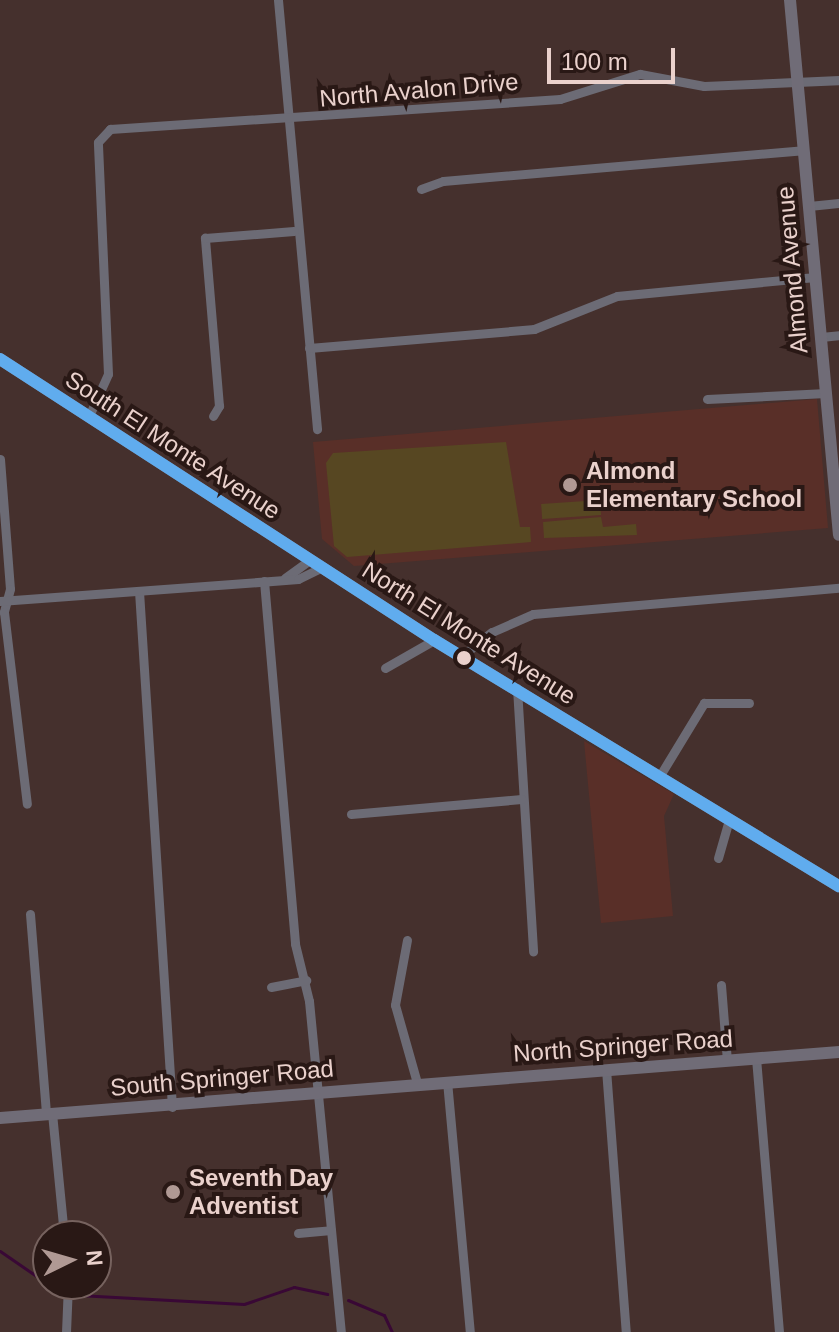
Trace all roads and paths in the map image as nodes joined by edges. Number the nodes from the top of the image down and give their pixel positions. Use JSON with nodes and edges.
{"nodes":[{"id":1,"x":278,"y":0,"type":"edge"},
{"id":2,"x":790,"y":0,"type":"edge"},
{"id":3,"x":839,"y":80,"type":"edge"},
{"id":4,"x":798,"y":81,"type":"junction"},
{"id":5,"x":284,"y":121,"type":"junction"},
{"id":6,"x":803,"y":150,"type":"junction"},
{"id":7,"x":421,"y":189,"type":"dead end"},
{"id":8,"x":839,"y":203,"type":"edge"},
{"id":9,"x":809,"y":206,"type":"junction"},
{"id":10,"x":294,"y":231,"type":"junction"},
{"id":11,"x":815,"y":277,"type":"junction"},
{"id":12,"x":839,"y":335,"type":"edge"},
{"id":13,"x":821,"y":337,"type":"junction"},
{"id":14,"x":309,"y":348,"type":"junction"},
{"id":15,"x":0,"y":359,"type":"edge"},
{"id":16,"x":826,"y":393,"type":"junction"},
{"id":17,"x":707,"y":399,"type":"dead end"},
{"id":18,"x":89,"y":416,"type":"junction"},
{"id":19,"x":213,"y":416,"type":"dead end"},
{"id":20,"x":317,"y":429,"type":"dead end"},
{"id":21,"x":0,"y":459,"type":"edge"},
{"id":22,"x":836,"y":464,"type":"edge"},
{"id":23,"x":839,"y":535,"type":"edge"},
{"id":24,"x":311,"y":559,"type":"junction"},
{"id":25,"x":323,"y":567,"type":"junction"},
{"id":26,"x":283,"y":580,"type":"junction"},
{"id":27,"x":264,"y":581,"type":"junction"},
{"id":28,"x":839,"y":588,"type":"edge"},
{"id":29,"x":139,"y":591,"type":"junction"},
{"id":30,"x":3,"y":601,"type":"edge"},
{"id":31,"x":434,"y":640,"type":"junction"},
{"id":32,"x":462,"y":656,"type":"junction"},
{"id":33,"x":385,"y":668,"type":"dead end"},
{"id":34,"x":517,"y":688,"type":"junction"},
{"id":35,"x":749,"y":703,"type":"dead end"},
{"id":36,"x":659,"y":777,"type":"junction"},
{"id":37,"x":521,"y":799,"type":"junction"},
{"id":38,"x":27,"y":804,"type":"dead end"},
{"id":39,"x":351,"y":814,"type":"dead end"},
{"id":40,"x":728,"y":822,"type":"junction"},
{"id":41,"x":718,"y":858,"type":"dead end"},
{"id":42,"x":839,"y":886,"type":"edge"},
{"id":43,"x":30,"y":914,"type":"dead end"},
{"id":44,"x":407,"y":940,"type":"dead end"},
{"id":45,"x":533,"y":952,"type":"dead end"},
{"id":46,"x":306,"y":980,"type":"junction"},
{"id":47,"x":721,"y":985,"type":"dead end"},
{"id":48,"x":271,"y":987,"type":"dead end"},
{"id":49,"x":839,"y":1052,"type":"edge"},
{"id":50,"x":756,"y":1058,"type":"junction"},
{"id":51,"x":727,"y":1061,"type":"junction"},
{"id":52,"x":606,"y":1069,"type":"junction"},
{"id":53,"x":447,"y":1081,"type":"junction"},
{"id":54,"x":417,"y":1083,"type":"junction"},
{"id":55,"x":318,"y":1093,"type":"junction"},
{"id":56,"x":172,"y":1107,"type":"junction"},
{"id":57,"x":49,"y":1113,"type":"junction"},
{"id":58,"x":0,"y":1118,"type":"edge"},
{"id":59,"x":62,"y":1220,"type":"edge"},
{"id":60,"x":331,"y":1230,"type":"junction"},
{"id":61,"x":298,"y":1233,"type":"dead end"},
{"id":62,"x":67,"y":1300,"type":"edge"},
{"id":63,"x":66,"y":1332,"type":"edge"},
{"id":64,"x":341,"y":1332,"type":"edge"},
{"id":65,"x":470,"y":1332,"type":"edge"},
{"id":66,"x":626,"y":1332,"type":"edge"},
{"id":67,"x":779,"y":1332,"type":"edge"}],
"edges":[{"from":1,"to":5,"type":"street"},
{"from":2,"to":4,"type":"street","name":"Almond Avenue"},
{"from":3,"to":4,"type":"street","name":"North Avalon Drive"},
{"from":4,"to":5,"type":"street","name":"North Avalon Drive"},
{"from":4,"to":6,"type":"street","name":"Almond Avenue"},
{"from":5,"to":10,"type":"street"},
{"from":5,"to":18,"type":"street","name":"North Avalon Drive"},
{"from":6,"to":7,"type":"street"},
{"from":6,"to":9,"type":"street","name":"Almond Avenue"},
{"from":8,"to":9,"type":"street"},
{"from":9,"to":11,"type":"street","name":"Almond Avenue"},
{"from":10,"to":14,"type":"street"},
{"from":10,"to":19,"type":"street"},
{"from":11,"to":13,"type":"street","name":"Almond Avenue"},
{"from":11,"to":14,"type":"street"},
{"from":12,"to":13,"type":"street"},
{"from":13,"to":16,"type":"street","name":"Almond Avenue"},
{"from":14,"to":20,"type":"street"},
{"from":15,"to":18,"type":"street","name":"South El Monte Avenue"},
{"from":16,"to":17,"type":"street"},
{"from":16,"to":22,"type":"street","name":"Almond Avenue"},
{"from":18,"to":24,"type":"street","name":"South El Monte Avenue"},
{"from":21,"to":30,"type":"street"},
{"from":22,"to":23,"type":"street","name":"Almond Avenue"},
{"from":24,"to":25,"type":"street","name":"South El Monte Avenue"},
{"from":24,"to":26,"type":"street"},
{"from":25,"to":26,"type":"street"},
{"from":25,"to":31,"type":"street","name":"North El Monte Avenue"},
{"from":26,"to":27,"type":"street"},
{"from":27,"to":29,"type":"street"},
{"from":27,"to":46,"type":"street"},
{"from":28,"to":32,"type":"street"},
{"from":29,"to":30,"type":"street"},
{"from":29,"to":56,"type":"street"},
{"from":30,"to":38,"type":"street"},
{"from":31,"to":32,"type":"street","name":"North El Monte Avenue"},
{"from":31,"to":33,"type":"street"},
{"from":32,"to":34,"type":"street","name":"North El Monte Avenue"},
{"from":34,"to":36,"type":"street","name":"North El Monte Avenue"},
{"from":34,"to":37,"type":"street"},
{"from":35,"to":36,"type":"street"},
{"from":36,"to":40,"type":"street","name":"North El Monte Avenue"},
{"from":37,"to":39,"type":"street"},
{"from":37,"to":45,"type":"street"},
{"from":40,"to":41,"type":"street"},
{"from":40,"to":42,"type":"street","name":"North El Monte Avenue"},
{"from":43,"to":57,"type":"street"},
{"from":44,"to":54,"type":"street"},
{"from":46,"to":48,"type":"street"},
{"from":46,"to":55,"type":"street"},
{"from":47,"to":51,"type":"street"},
{"from":49,"to":50,"type":"street","name":"North Springer Road"},
{"from":50,"to":51,"type":"street","name":"North Springer Road"},
{"from":50,"to":67,"type":"street"},
{"from":51,"to":52,"type":"street","name":"North Springer Road"},
{"from":52,"to":53,"type":"street","name":"North Springer Road"},
{"from":52,"to":66,"type":"street"},
{"from":53,"to":54,"type":"street","name":"South Springer Road"},
{"from":53,"to":65,"type":"street"},
{"from":54,"to":55,"type":"street","name":"South Springer Road"},
{"from":55,"to":56,"type":"street","name":"South Springer Road"},
{"from":55,"to":60,"type":"street"},
{"from":56,"to":57,"type":"street","name":"South Springer Road"},
{"from":57,"to":58,"type":"street","name":"South Springer Road"},
{"from":57,"to":59,"type":"street"},
{"from":60,"to":61,"type":"street"},
{"from":60,"to":64,"type":"street"},
{"from":62,"to":63,"type":"street"}]}
